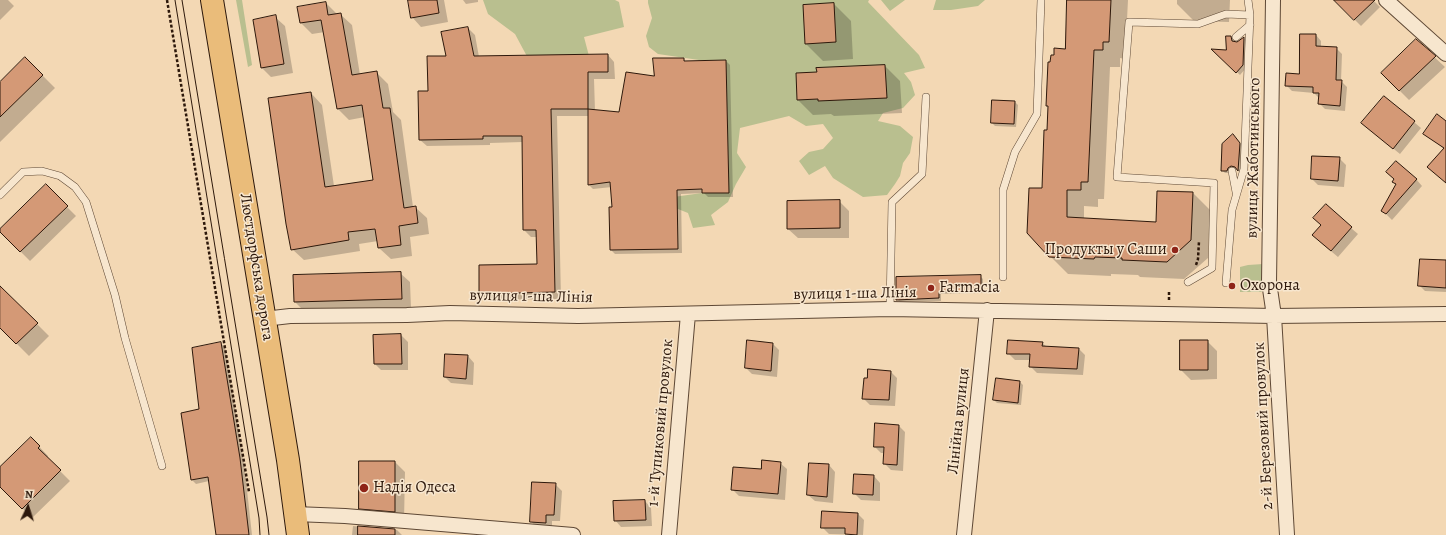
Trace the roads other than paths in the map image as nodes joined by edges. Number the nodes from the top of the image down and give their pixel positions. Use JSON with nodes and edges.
{"nodes":[{"id":1,"x":212,"y":0,"type":"edge"},
{"id":2,"x":1041,"y":0,"type":"edge"},
{"id":3,"x":1248,"y":0,"type":"edge"},
{"id":4,"x":1273,"y":0,"type":"edge"},
{"id":5,"x":1386,"y":0,"type":"edge"},
{"id":6,"x":1250,"y":15,"type":"junction"},
{"id":7,"x":1250,"y":25,"type":"junction"},
{"id":8,"x":1236,"y":36,"type":"dead end"},
{"id":9,"x":1446,"y":54,"type":"edge"},
{"id":10,"x":926,"y":97,"type":"dead end"},
{"id":11,"x":1232,"y":171,"type":"dead end"},
{"id":12,"x":1237,"y":194,"type":"junction"},
{"id":13,"x":0,"y":195,"type":"edge"},
{"id":14,"x":1002,"y":277,"type":"dead end"},
{"id":15,"x":1188,"y":282,"type":"dead end"},
{"id":16,"x":1226,"y":283,"type":"dead end"},
{"id":17,"x":890,"y":310,"type":"junction"},
{"id":18,"x":987,"y":310,"type":"junction"},
{"id":19,"x":688,"y":314,"type":"junction"},
{"id":20,"x":1446,"y":314,"type":"edge"},
{"id":21,"x":1274,"y":316,"type":"junction"},
{"id":22,"x":264,"y":319,"type":"junction"},
{"id":23,"x":162,"y":466,"type":"dead end"},
{"id":24,"x":297,"y":525,"type":"edge"},
{"id":25,"x":574,"y":535,"type":"edge"},
{"id":26,"x":669,"y":535,"type":"edge"},
{"id":27,"x":964,"y":535,"type":"edge"},
{"id":28,"x":1287,"y":535,"type":"edge"}],
"edges":[{"from":1,"to":22,"type":"main road","name":"Люстдорфська дорога"},
{"from":2,"to":14,"type":"lane"},
{"from":3,"to":6,"type":"lane"},
{"from":4,"to":21,"type":"street","name":"вулиця Жаботинського"},
{"from":5,"to":9,"type":"street"},
{"from":6,"to":7,"type":"lane"},
{"from":6,"to":15,"type":"lane"},
{"from":7,"to":8,"type":"lane"},
{"from":7,"to":12,"type":"lane"},
{"from":10,"to":17,"type":"lane"},
{"from":11,"to":12,"type":"lane"},
{"from":12,"to":16,"type":"lane"},
{"from":13,"to":23,"type":"lane"},
{"from":17,"to":18,"type":"street","name":"вулиця 1-ша Лінія"},
{"from":17,"to":19,"type":"street","name":"вулиця 1-ша Лінія"},
{"from":18,"to":21,"type":"street","name":"вулиця 1-ша Лінія"},
{"from":18,"to":27,"type":"street","name":"Лінійна вулиця"},
{"from":19,"to":22,"type":"street","name":"вулиця 1-ша Лінія"},
{"from":19,"to":26,"type":"street","name":"1-й Тупиковий провулок"},
{"from":20,"to":21,"type":"street","name":"вулиця 1-ша Лінія"},
{"from":21,"to":28,"type":"street","name":"2-й Березовий провулок"},
{"from":22,"to":24,"type":"main road","name":"Люстдорфська дорога"},
{"from":24,"to":25,"type":"street"}]}
